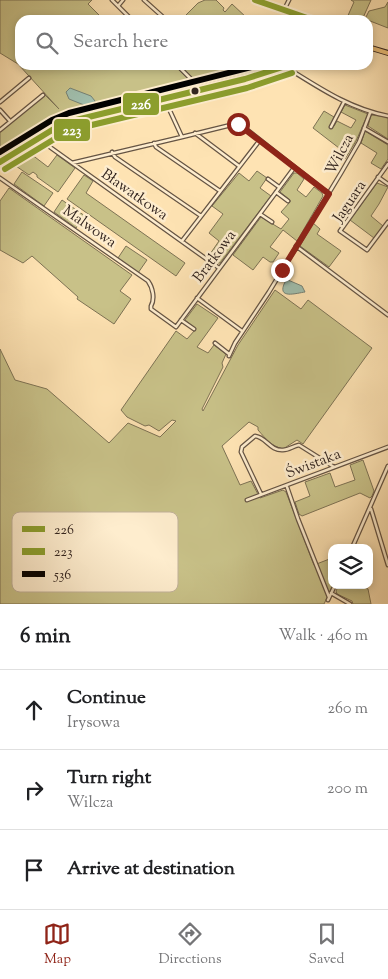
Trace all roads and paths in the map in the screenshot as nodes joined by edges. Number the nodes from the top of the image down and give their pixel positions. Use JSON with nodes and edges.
{"nodes":[{"id":1,"x":112,"y":0,"type":"edge"},
{"id":2,"x":123,"y":0,"type":"edge"},
{"id":3,"x":144,"y":0,"type":"edge"},
{"id":4,"x":255,"y":0,"type":"edge"},
{"id":5,"x":289,"y":0,"type":"edge"},
{"id":6,"x":118,"y":6,"type":"junction"},
{"id":7,"x":284,"y":10,"type":"junction"},
{"id":8,"x":127,"y":15,"type":"edge"},
{"id":9,"x":161,"y":15,"type":"edge"},
{"id":10,"x":298,"y":15,"type":"edge"},
{"id":11,"x":373,"y":48,"type":"edge"},
{"id":12,"x":388,"y":53,"type":"edge"},
{"id":13,"x":182,"y":70,"type":"edge"},
{"id":14,"x":273,"y":70,"type":"edge"},
{"id":15,"x":291,"y":70,"type":"edge"},
{"id":16,"x":28,"y":78,"type":"dead end"},
{"id":17,"x":198,"y":86,"type":"dead end"},
{"id":18,"x":43,"y":95,"type":"dead end"},
{"id":19,"x":164,"y":98,"type":"junction"},
{"id":20,"x":0,"y":102,"type":"edge"},
{"id":21,"x":344,"y":102,"type":"junction"},
{"id":22,"x":0,"y":110,"type":"edge"},
{"id":23,"x":370,"y":113,"type":"junction"},
{"id":24,"x":388,"y":116,"type":"edge"},
{"id":25,"x":10,"y":121,"type":"junction"},
{"id":26,"x":331,"y":127,"type":"dead end"},
{"id":27,"x":364,"y":128,"type":"junction"},
{"id":28,"x":0,"y":130,"type":"edge"},
{"id":29,"x":195,"y":133,"type":"junction"},
{"id":30,"x":41,"y":136,"type":"junction"},
{"id":31,"x":182,"y":137,"type":"junction"},
{"id":32,"x":260,"y":140,"type":"junction"},
{"id":33,"x":388,"y":142,"type":"edge"},
{"id":34,"x":154,"y":143,"type":"junction"},
{"id":35,"x":112,"y":152,"type":"junction"},
{"id":36,"x":0,"y":162,"type":"edge"},
{"id":37,"x":72,"y":163,"type":"junction"},
{"id":38,"x":388,"y":164,"type":"edge"},
{"id":39,"x":239,"y":166,"type":"junction"},
{"id":40,"x":294,"y":168,"type":"junction"},
{"id":41,"x":378,"y":177,"type":"junction"},
{"id":42,"x":0,"y":178,"type":"edge"},
{"id":43,"x":268,"y":179,"type":"dead end"},
{"id":44,"x":388,"y":184,"type":"edge"},
{"id":45,"x":279,"y":188,"type":"junction"},
{"id":46,"x":220,"y":192,"type":"junction"},
{"id":47,"x":276,"y":192,"type":"junction"},
{"id":48,"x":329,"y":194,"type":"junction"},
{"id":49,"x":288,"y":200,"type":"dead end"},
{"id":50,"x":260,"y":214,"type":"junction"},
{"id":51,"x":201,"y":216,"type":"junction"},
{"id":52,"x":272,"y":222,"type":"dead end"},
{"id":53,"x":388,"y":222,"type":"edge"},
{"id":54,"x":182,"y":240,"type":"junction"},
{"id":55,"x":296,"y":246,"type":"junction"},
{"id":56,"x":219,"y":268,"type":"junction"},
{"id":57,"x":197,"y":298,"type":"junction"},
{"id":58,"x":388,"y":316,"type":"edge"},
{"id":59,"x":181,"y":320,"type":"junction"},
{"id":60,"x":194,"y":329,"type":"dead end"},
{"id":61,"x":242,"y":331,"type":"junction"},
{"id":62,"x":215,"y":343,"type":"dead end"},
{"id":63,"x":388,"y":448,"type":"edge"},
{"id":64,"x":388,"y":466,"type":"edge"},
{"id":65,"x":334,"y":467,"type":"junction"},
{"id":66,"x":286,"y":486,"type":"junction"},
{"id":67,"x":261,"y":494,"type":"junction"},
{"id":68,"x":247,"y":500,"type":"dead end"},
{"id":69,"x":371,"y":507,"type":"junction"},
{"id":70,"x":354,"y":544,"type":"edge"},
{"id":71,"x":388,"y":565,"type":"edge"},
{"id":72,"x":333,"y":589,"type":"edge"},
{"id":73,"x":331,"y":593,"type":"junction"},
{"id":74,"x":350,"y":604,"type":"edge"}],
"edges":[{"from":1,"to":6,"type":"street"},
{"from":2,"to":6,"type":"street"},
{"from":3,"to":9,"type":"street"},
{"from":4,"to":7,"type":"street"},
{"from":5,"to":7,"type":"street"},
{"from":6,"to":8,"type":"street"},
{"from":7,"to":10,"type":"street"},
{"from":11,"to":12,"type":"main road"},
{"from":13,"to":17,"type":"street"},
{"from":14,"to":19,"type":"main road"},
{"from":15,"to":21,"type":"street"},
{"from":16,"to":20,"type":"street"},
{"from":18,"to":25,"type":"street"},
{"from":19,"to":30,"type":"main road"},
{"from":19,"to":31,"type":"street"},
{"from":21,"to":23,"type":"street"},
{"from":21,"to":26,"type":"street"},
{"from":22,"to":25,"type":"street"},
{"from":23,"to":24,"type":"street"},
{"from":23,"to":27,"type":"street","name":"Wilcza"},
{"from":25,"to":28,"type":"street"},
{"from":27,"to":33,"type":"street"},
{"from":27,"to":48,"type":"street","name":"Wilcza"},
{"from":29,"to":31,"type":"street"},
{"from":29,"to":32,"type":"street"},
{"from":29,"to":39,"type":"street"},
{"from":30,"to":36,"type":"main road"},
{"from":30,"to":37,"type":"street","name":"Bławatkowa"},
{"from":31,"to":34,"type":"street"},
{"from":32,"to":39,"type":"street"},
{"from":32,"to":40,"type":"street"},
{"from":34,"to":35,"type":"street"},
{"from":34,"to":46,"type":"street"},
{"from":35,"to":37,"type":"street"},
{"from":35,"to":51,"type":"street"},
{"from":37,"to":54,"type":"street","name":"Bławatkowa"},
{"from":38,"to":41,"type":"street","name":"Jaguara"},
{"from":39,"to":46,"type":"street"},
{"from":40,"to":45,"type":"street","name":"Bratkowa"},
{"from":40,"to":48,"type":"street"},
{"from":41,"to":44,"type":"street","name":"Jaguara"},
{"from":41,"to":53,"type":"street","name":"Jaguara"},
{"from":42,"to":59,"type":"street","name":"Malwowa"},
{"from":43,"to":45,"type":"street"},
{"from":45,"to":47,"type":"street","name":"Bratkowa"},
{"from":46,"to":51,"type":"street"},
{"from":47,"to":49,"type":"street"},
{"from":47,"to":50,"type":"street","name":"Bratkowa"},
{"from":48,"to":55,"type":"street","name":"Wilcza"},
{"from":50,"to":52,"type":"street"},
{"from":50,"to":56,"type":"street","name":"Bratkowa"},
{"from":51,"to":54,"type":"street"},
{"from":54,"to":56,"type":"street","name":"Bławatkowa"},
{"from":55,"to":58,"type":"street"},
{"from":55,"to":61,"type":"street","name":"Wilcza"},
{"from":56,"to":57,"type":"street","name":"Bratkowa"},
{"from":57,"to":59,"type":"street","name":"Bratkowa"},
{"from":57,"to":61,"type":"street"},
{"from":59,"to":60,"type":"street"},
{"from":61,"to":62,"type":"street","name":"Wilcza"},
{"from":63,"to":65,"type":"street","name":"Świstaka"},
{"from":64,"to":69,"type":"street"},
{"from":65,"to":66,"type":"street","name":"Świstaka"},
{"from":65,"to":67,"type":"street"},
{"from":66,"to":67,"type":"street","name":"Świstaka"},
{"from":66,"to":73,"type":"street"},
{"from":67,"to":68,"type":"street","name":"Świstaka"},
{"from":69,"to":70,"type":"street"},
{"from":69,"to":71,"type":"street"},
{"from":72,"to":73,"type":"street"},
{"from":73,"to":74,"type":"street"}]}
